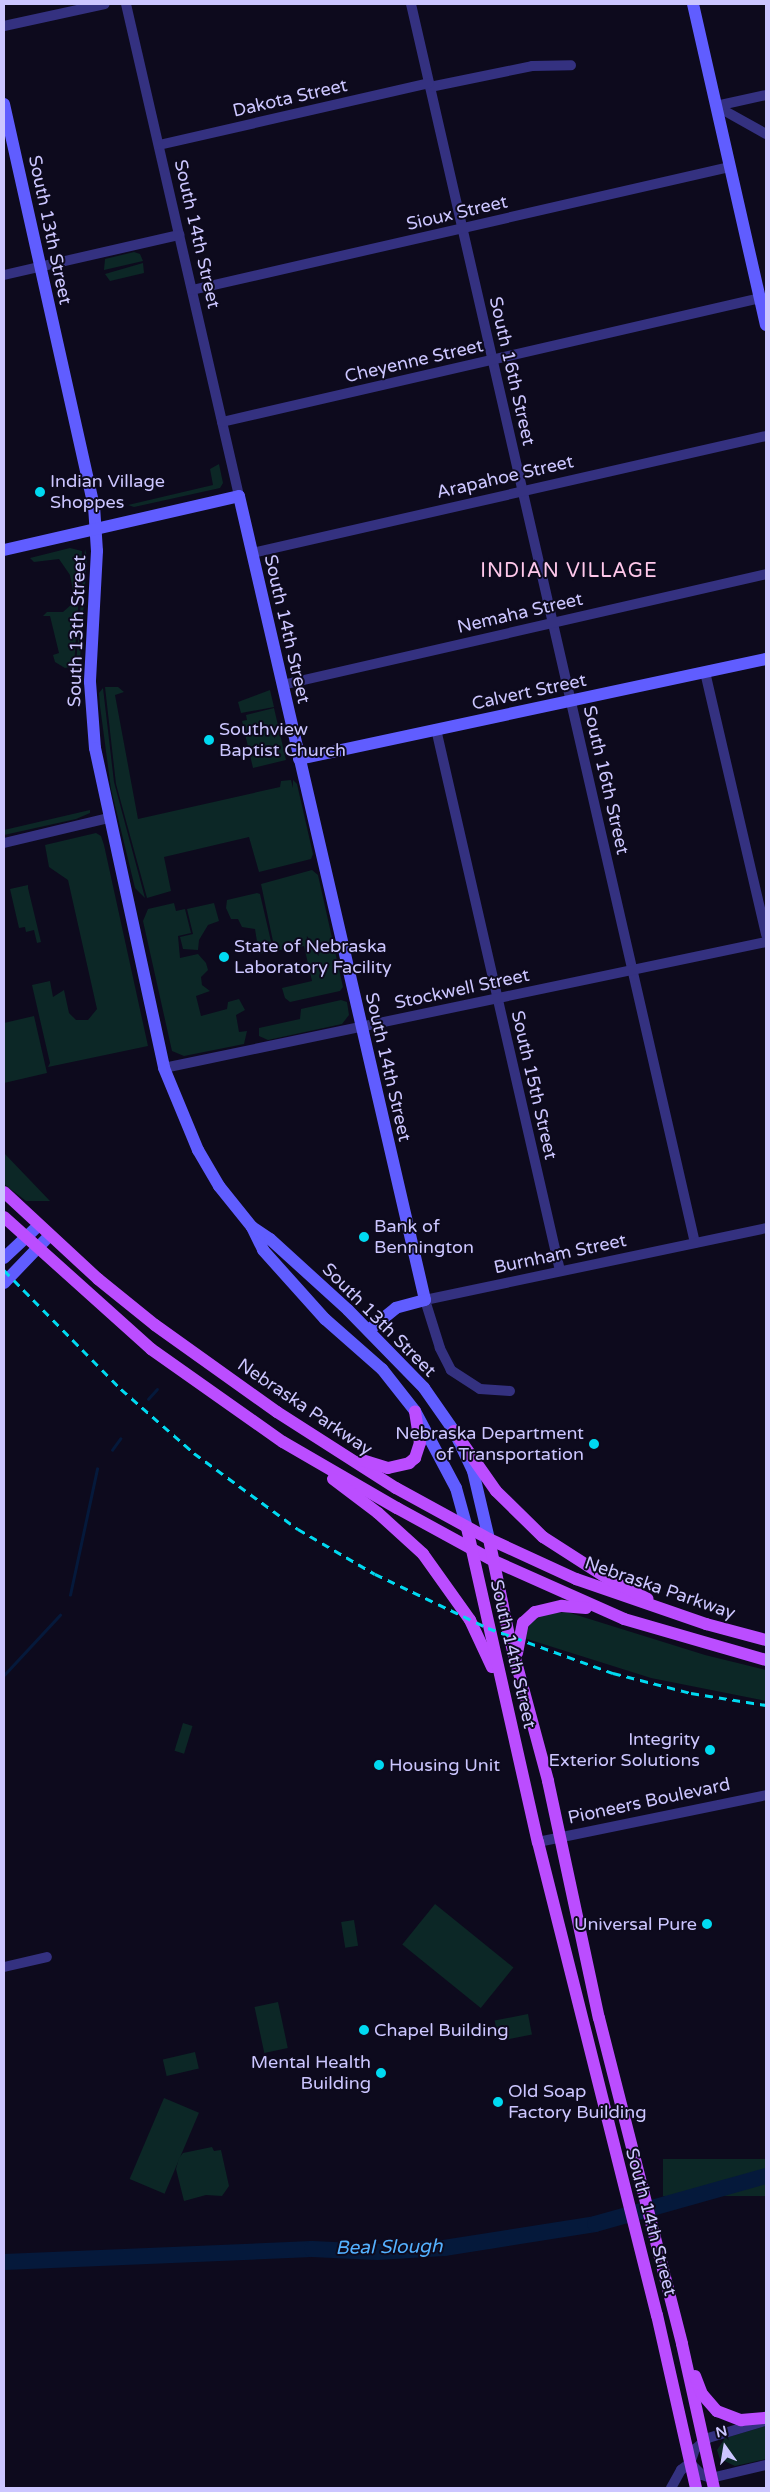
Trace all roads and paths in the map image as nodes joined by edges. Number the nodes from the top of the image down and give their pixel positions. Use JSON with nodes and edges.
{"nodes":[{"id":1,"x":105,"y":4,"type":"edge"},
{"id":2,"x":126,"y":4,"type":"edge"},
{"id":3,"x":411,"y":4,"type":"edge"},
{"id":4,"x":693,"y":4,"type":"edge"},
{"id":5,"x":4,"y":26,"type":"edge"},
{"id":6,"x":571,"y":65,"type":"dead end"},
{"id":7,"x":430,"y":85,"type":"junction"},
{"id":8,"x":766,"y":95,"type":"edge"},
{"id":9,"x":4,"y":104,"type":"edge"},
{"id":10,"x":716,"y":106,"type":"junction"},
{"id":11,"x":766,"y":134,"type":"edge"},
{"id":12,"x":8,"y":143,"type":"edge"},
{"id":13,"x":159,"y":145,"type":"junction"},
{"id":14,"x":730,"y":166,"type":"junction"},
{"id":15,"x":463,"y":228,"type":"junction"},
{"id":16,"x":179,"y":235,"type":"junction"},
{"id":17,"x":40,"y":266,"type":"junction"},
{"id":18,"x":4,"y":275,"type":"edge"},
{"id":19,"x":192,"y":290,"type":"junction"},
{"id":20,"x":760,"y":298,"type":"junction"},
{"id":21,"x":766,"y":325,"type":"edge"},
{"id":22,"x":493,"y":360,"type":"junction"},
{"id":23,"x":222,"y":422,"type":"junction"},
{"id":24,"x":766,"y":436,"type":"edge"},
{"id":25,"x":523,"y":491,"type":"junction"},
{"id":26,"x":239,"y":496,"type":"junction"},
{"id":27,"x":96,"y":529,"type":"junction"},
{"id":28,"x":4,"y":550,"type":"edge"},
{"id":29,"x":252,"y":553,"type":"junction"},
{"id":30,"x":766,"y":574,"type":"edge"},
{"id":31,"x":553,"y":623,"type":"junction"},
{"id":32,"x":766,"y":660,"type":"edge"},
{"id":33,"x":705,"y":672,"type":"junction"},
{"id":34,"x":282,"y":685,"type":"junction"},
{"id":35,"x":571,"y":701,"type":"junction"},
{"id":36,"x":436,"y":730,"type":"junction"},
{"id":37,"x":299,"y":759,"type":"junction"},
{"id":38,"x":108,"y":818,"type":"junction"},
{"id":39,"x":4,"y":842,"type":"edge"},
{"id":40,"x":766,"y":935,"type":"edge"},
{"id":41,"x":766,"y":942,"type":"edge"},
{"id":42,"x":632,"y":970,"type":"junction"},
{"id":43,"x":497,"y":999,"type":"junction"},
{"id":44,"x":360,"y":1027,"type":"junction"},
{"id":45,"x":164,"y":1068,"type":"junction"},
{"id":46,"x":4,"y":1192,"type":"edge"},
{"id":47,"x":4,"y":1217,"type":"edge"},
{"id":48,"x":39,"y":1224,"type":"junction"},
{"id":49,"x":252,"y":1228,"type":"junction"},
{"id":50,"x":766,"y":1228,"type":"edge"},
{"id":51,"x":50,"y":1235,"type":"junction"},
{"id":52,"x":25,"y":1237,"type":"junction"},
{"id":53,"x":695,"y":1243,"type":"junction"},
{"id":54,"x":37,"y":1248,"type":"junction"},
{"id":55,"x":4,"y":1258,"type":"edge"},
{"id":56,"x":560,"y":1271,"type":"junction"},
{"id":57,"x":4,"y":1284,"type":"edge"},
{"id":58,"x":425,"y":1300,"type":"junction"},
{"id":59,"x":368,"y":1330,"type":"junction"},
{"id":60,"x":510,"y":1391,"type":"dead end"},
{"id":61,"x":415,"y":1411,"type":"junction"},
{"id":62,"x":454,"y":1431,"type":"junction"},
{"id":63,"x":283,"y":1442,"type":"junction"},
{"id":64,"x":344,"y":1454,"type":"junction"},
{"id":65,"x":467,"y":1528,"type":"junction"},
{"id":66,"x":489,"y":1539,"type":"junction"},
{"id":67,"x":472,"y":1550,"type":"junction"},
{"id":68,"x":494,"y":1561,"type":"junction"},
{"id":69,"x":624,"y":1619,"type":"junction"},
{"id":70,"x":691,"y":1619,"type":"junction"},
{"id":71,"x":766,"y":1640,"type":"edge"},
{"id":72,"x":517,"y":1660,"type":"junction"},
{"id":73,"x":766,"y":1660,"type":"edge"},
{"id":74,"x":511,"y":1719,"type":"junction"},
{"id":75,"x":766,"y":1794,"type":"edge"},
{"id":76,"x":559,"y":1838,"type":"junction"},
{"id":77,"x":538,"y":1842,"type":"junction"},
{"id":78,"x":47,"y":1957,"type":"dead end"},
{"id":79,"x":4,"y":1967,"type":"edge"},
{"id":80,"x":682,"y":2344,"type":"junction"},
{"id":81,"x":766,"y":2420,"type":"edge"},
{"id":82,"x":702,"y":2442,"type":"junction"},
{"id":83,"x":690,"y":2463,"type":"junction"},
{"id":84,"x":766,"y":2465,"type":"edge"},
{"id":85,"x":712,"y":2483,"type":"edge"},
{"id":86,"x":671,"y":2488,"type":"edge"},
{"id":87,"x":696,"y":2488,"type":"edge"}],
"edges":[{"from":1,"to":5,"type":"street"},
{"from":2,"to":13,"type":"street","name":"South 14th Street"},
{"from":3,"to":7,"type":"street","name":"South 16th Street"},
{"from":4,"to":10,"type":"main road"},
{"from":6,"to":7,"type":"street","name":"Dakota Street"},
{"from":7,"to":13,"type":"street","name":"Dakota Street"},
{"from":7,"to":15,"type":"street","name":"South 16th Street"},
{"from":8,"to":10,"type":"street"},
{"from":9,"to":12,"type":"main road","name":"South 13th Street"},
{"from":10,"to":11,"type":"street"},
{"from":10,"to":14,"type":"main road"},
{"from":12,"to":17,"type":"main road","name":"South 13th Street"},
{"from":13,"to":16,"type":"street","name":"South 14th Street"},
{"from":14,"to":15,"type":"street","name":"Sioux Street"},
{"from":14,"to":20,"type":"main road"},
{"from":15,"to":19,"type":"street","name":"Sioux Street"},
{"from":15,"to":22,"type":"street","name":"South 16th Street"},
{"from":16,"to":17,"type":"street"},
{"from":16,"to":19,"type":"street","name":"South 14th Street"},
{"from":17,"to":18,"type":"street"},
{"from":17,"to":27,"type":"main road","name":"South 13th Street"},
{"from":19,"to":23,"type":"street","name":"South 14th Street"},
{"from":20,"to":21,"type":"main road"},
{"from":20,"to":22,"type":"street","name":"Cheyenne Street"},
{"from":22,"to":23,"type":"street","name":"Cheyenne Street"},
{"from":22,"to":25,"type":"street","name":"South 16th Street"},
{"from":23,"to":26,"type":"street","name":"South 14th Street"},
{"from":24,"to":25,"type":"street","name":"Arapahoe Street"},
{"from":25,"to":29,"type":"street","name":"Arapahoe Street"},
{"from":25,"to":31,"type":"street","name":"South 16th Street"},
{"from":26,"to":27,"type":"main road"},
{"from":26,"to":29,"type":"main road","name":"South 14th Street"},
{"from":27,"to":28,"type":"main road"},
{"from":27,"to":38,"type":"main road","name":"South 13th Street"},
{"from":29,"to":34,"type":"main road","name":"South 14th Street"},
{"from":30,"to":31,"type":"street","name":"Nemaha Street"},
{"from":31,"to":34,"type":"street","name":"Nemaha Street"},
{"from":31,"to":35,"type":"street","name":"South 16th Street"},
{"from":32,"to":33,"type":"main road","name":"Calvert Street"},
{"from":33,"to":35,"type":"main road","name":"Calvert Street"},
{"from":33,"to":40,"type":"street"},
{"from":34,"to":37,"type":"main road","name":"South 14th Street"},
{"from":35,"to":36,"type":"main road","name":"Calvert Street"},
{"from":35,"to":42,"type":"street","name":"South 16th Street"},
{"from":36,"to":37,"type":"main road","name":"Calvert Street"},
{"from":36,"to":43,"type":"street","name":"South 15th Street"},
{"from":37,"to":44,"type":"main road","name":"South 14th Street"},
{"from":38,"to":39,"type":"street"},
{"from":38,"to":45,"type":"main road","name":"South 13th Street"},
{"from":41,"to":42,"type":"street","name":"Stockwell Street"},
{"from":42,"to":43,"type":"street","name":"Stockwell Street"},
{"from":42,"to":53,"type":"street","name":"South 16th Street"},
{"from":43,"to":44,"type":"street","name":"Stockwell Street"},
{"from":43,"to":56,"type":"street","name":"South 15th Street"},
{"from":44,"to":45,"type":"street","name":"Stockwell Street"},
{"from":44,"to":58,"type":"main road","name":"South 14th Street"},
{"from":45,"to":49,"type":"main road","name":"South 13th Street"},
{"from":46,"to":48,"type":"main road","name":"Nebraska Parkway"},
{"from":47,"to":52,"type":"main road","name":"Nebraska Parkway"},
{"from":48,"to":51,"type":"main road","name":"Nebraska Parkway"},
{"from":48,"to":52,"type":"main road"},
{"from":49,"to":59,"type":"main road","name":"South 13th Street"},
{"from":49,"to":61,"type":"main road","name":"South 13th Street"},
{"from":50,"to":53,"type":"street","name":"Burnham Street"},
{"from":51,"to":54,"type":"main road"},
{"from":51,"to":64,"type":"main road","name":"Nebraska Parkway"},
{"from":52,"to":54,"type":"main road","name":"Nebraska Parkway"},
{"from":52,"to":55,"type":"main road"},
{"from":53,"to":56,"type":"street","name":"Burnham Street"},
{"from":54,"to":57,"type":"main road"},
{"from":54,"to":63,"type":"main road","name":"Nebraska Parkway"},
{"from":56,"to":58,"type":"street","name":"Burnham Street"},
{"from":58,"to":59,"type":"main road","name":"Burnham Street"},
{"from":58,"to":60,"type":"street","name":"South 14th Street"},
{"from":59,"to":62,"type":"main road","name":"South 13th Street"},
{"from":61,"to":64,"type":"main road"},
{"from":61,"to":65,"type":"main road","name":"South 13th Street"},
{"from":62,"to":66,"type":"main road","name":"South 13th Street"},
{"from":62,"to":70,"type":"main road"},
{"from":63,"to":67,"type":"main road","name":"Nebraska Parkway"},
{"from":63,"to":74,"type":"main road"},
{"from":64,"to":65,"type":"main road","name":"Nebraska Parkway"},
{"from":65,"to":66,"type":"main road","name":"Nebraska Parkway"},
{"from":65,"to":67,"type":"main road","name":"South 14th Street"},
{"from":66,"to":68,"type":"main road","name":"South 14th Street"},
{"from":66,"to":70,"type":"main road","name":"Nebraska Parkway"},
{"from":67,"to":68,"type":"main road","name":"Nebraska Parkway"},
{"from":67,"to":74,"type":"main road","name":"South 14th Street"},
{"from":68,"to":69,"type":"main road","name":"Nebraska Parkway"},
{"from":68,"to":72,"type":"main road","name":"South 14th Street"},
{"from":69,"to":72,"type":"main road"},
{"from":69,"to":73,"type":"main road","name":"Nebraska Parkway"},
{"from":70,"to":71,"type":"main road","name":"Nebraska Parkway"},
{"from":72,"to":76,"type":"main road","name":"South 14th Street"},
{"from":74,"to":77,"type":"main road","name":"South 14th Street"},
{"from":75,"to":76,"type":"street","name":"Pioneers Boulevard"},
{"from":76,"to":77,"type":"street","name":"Pioneers Boulevard"},
{"from":76,"to":80,"type":"main road","name":"South 14th Street"},
{"from":77,"to":83,"type":"main road","name":"South 14th Street"},
{"from":78,"to":79,"type":"street"},
{"from":80,"to":81,"type":"main road"},
{"from":80,"to":82,"type":"main road","name":"South 14th Street"},
{"from":81,"to":82,"type":"street"},
{"from":82,"to":83,"type":"street"},
{"from":82,"to":85,"type":"main road","name":"South 14th Street"},
{"from":83,"to":85,"type":"street"},
{"from":83,"to":86,"type":"street"},
{"from":83,"to":87,"type":"main road","name":"South 14th Street"},
{"from":84,"to":85,"type":"street"}]}
